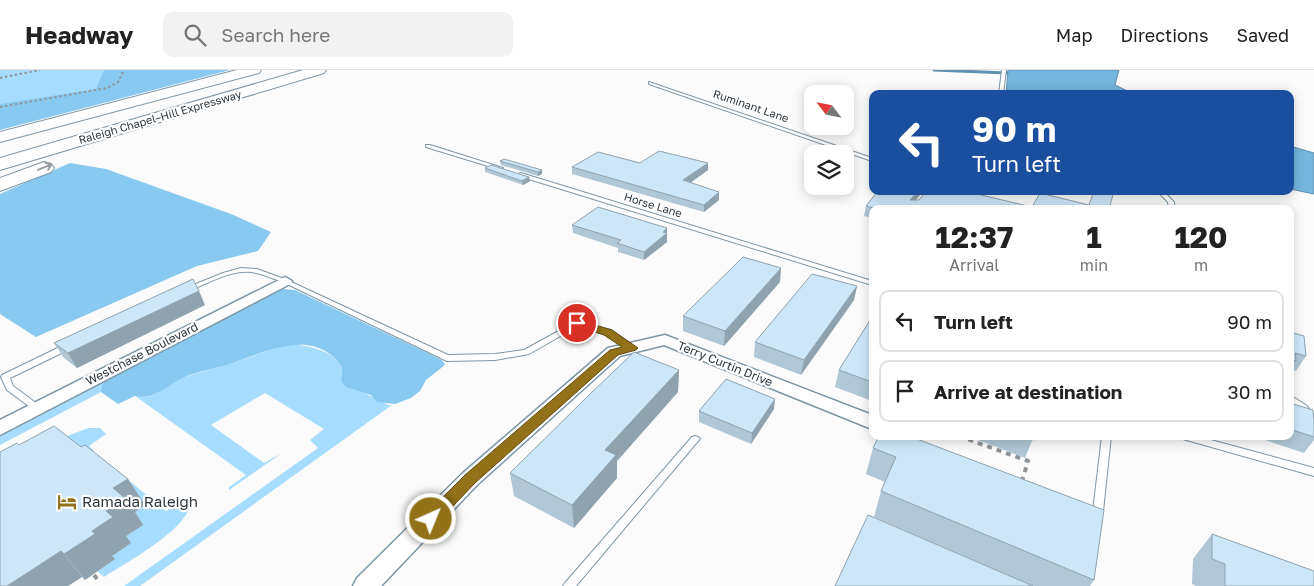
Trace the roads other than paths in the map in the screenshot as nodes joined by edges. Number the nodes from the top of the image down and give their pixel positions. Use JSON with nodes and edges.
{"nodes":[{"id":1,"x":254,"y":70,"type":"edge"},
{"id":2,"x":319,"y":70,"type":"edge"},
{"id":3,"x":1004,"y":70,"type":"edge"},
{"id":4,"x":266,"y":78,"type":"edge"},
{"id":5,"x":650,"y":83,"type":"dead end"},
{"id":6,"x":1002,"y":90,"type":"edge"},
{"id":7,"x":0,"y":137,"type":"edge"},
{"id":8,"x":428,"y":146,"type":"dead end"},
{"id":9,"x":0,"y":147,"type":"edge"},
{"id":10,"x":869,"y":159,"type":"edge"},
{"id":11,"x":0,"y":164,"type":"edge"},
{"id":12,"x":503,"y":169,"type":"edge"},
{"id":13,"x":512,"y":172,"type":"edge"},
{"id":14,"x":0,"y":185,"type":"edge"},
{"id":15,"x":1164,"y":195,"type":"edge"},
{"id":16,"x":1171,"y":205,"type":"edge"},
{"id":17,"x":285,"y":281,"type":"junction"},
{"id":18,"x":869,"y":282,"type":"edge"},
{"id":19,"x":178,"y":294,"type":"edge"},
{"id":20,"x":74,"y":344,"type":"edge"},
{"id":21,"x":632,"y":348,"type":"junction"},
{"id":22,"x":2,"y":375,"type":"edge"},
{"id":23,"x":1294,"y":401,"type":"edge"},
{"id":24,"x":37,"y":408,"type":"junction"},
{"id":25,"x":869,"y":421,"type":"edge"},
{"id":26,"x":1314,"y":422,"type":"edge"},
{"id":27,"x":0,"y":428,"type":"edge"},
{"id":28,"x":695,"y":439,"type":"dead end"},
{"id":29,"x":1106,"y":440,"type":"edge"},
{"id":30,"x":1198,"y":440,"type":"edge"},
{"id":31,"x":1314,"y":472,"type":"edge"},
{"id":32,"x":1090,"y":508,"type":"edge"},
{"id":33,"x":365,"y":586,"type":"edge"},
{"id":34,"x":569,"y":586,"type":"edge"}],
"edges":[{"from":1,"to":7,"type":"highway"},
{"from":2,"to":4,"type":"highway","name":"Raleigh Chapel–Hill Expressway"},
{"from":3,"to":6,"type":"lane"},
{"from":4,"to":9,"type":"highway","name":"Raleigh Chapel–Hill Expressway"},
{"from":4,"to":11,"type":"highway","name":"Raleigh Chapel–Hill Expressway"},
{"from":14,"to":4,"type":"highway","one_way":true},
{"from":5,"to":10,"type":"lane","name":"Ruminant Lane"},
{"from":8,"to":12,"type":"lane"},
{"from":13,"to":18,"type":"lane","name":"Horse Lane"},
{"from":15,"to":16,"type":"lane"},
{"from":17,"to":19,"type":"lane"},
{"from":17,"to":21,"type":"lane"},
{"from":17,"to":24,"type":"street","name":"Westchase Boulevard"},
{"from":20,"to":22,"type":"lane"},
{"from":21,"to":25,"type":"street","name":"Terry Curtin Drive"},
{"from":21,"to":33,"type":"street","name":"Terry Curtin Drive"},
{"from":22,"to":24,"type":"lane"},
{"from":23,"to":26,"type":"lane"},
{"from":24,"to":27,"type":"street","name":"Westchase Boulevard"},
{"from":28,"to":34,"type":"lane"},
{"from":29,"to":32,"type":"lane"},
{"from":30,"to":31,"type":"lane"}]}
